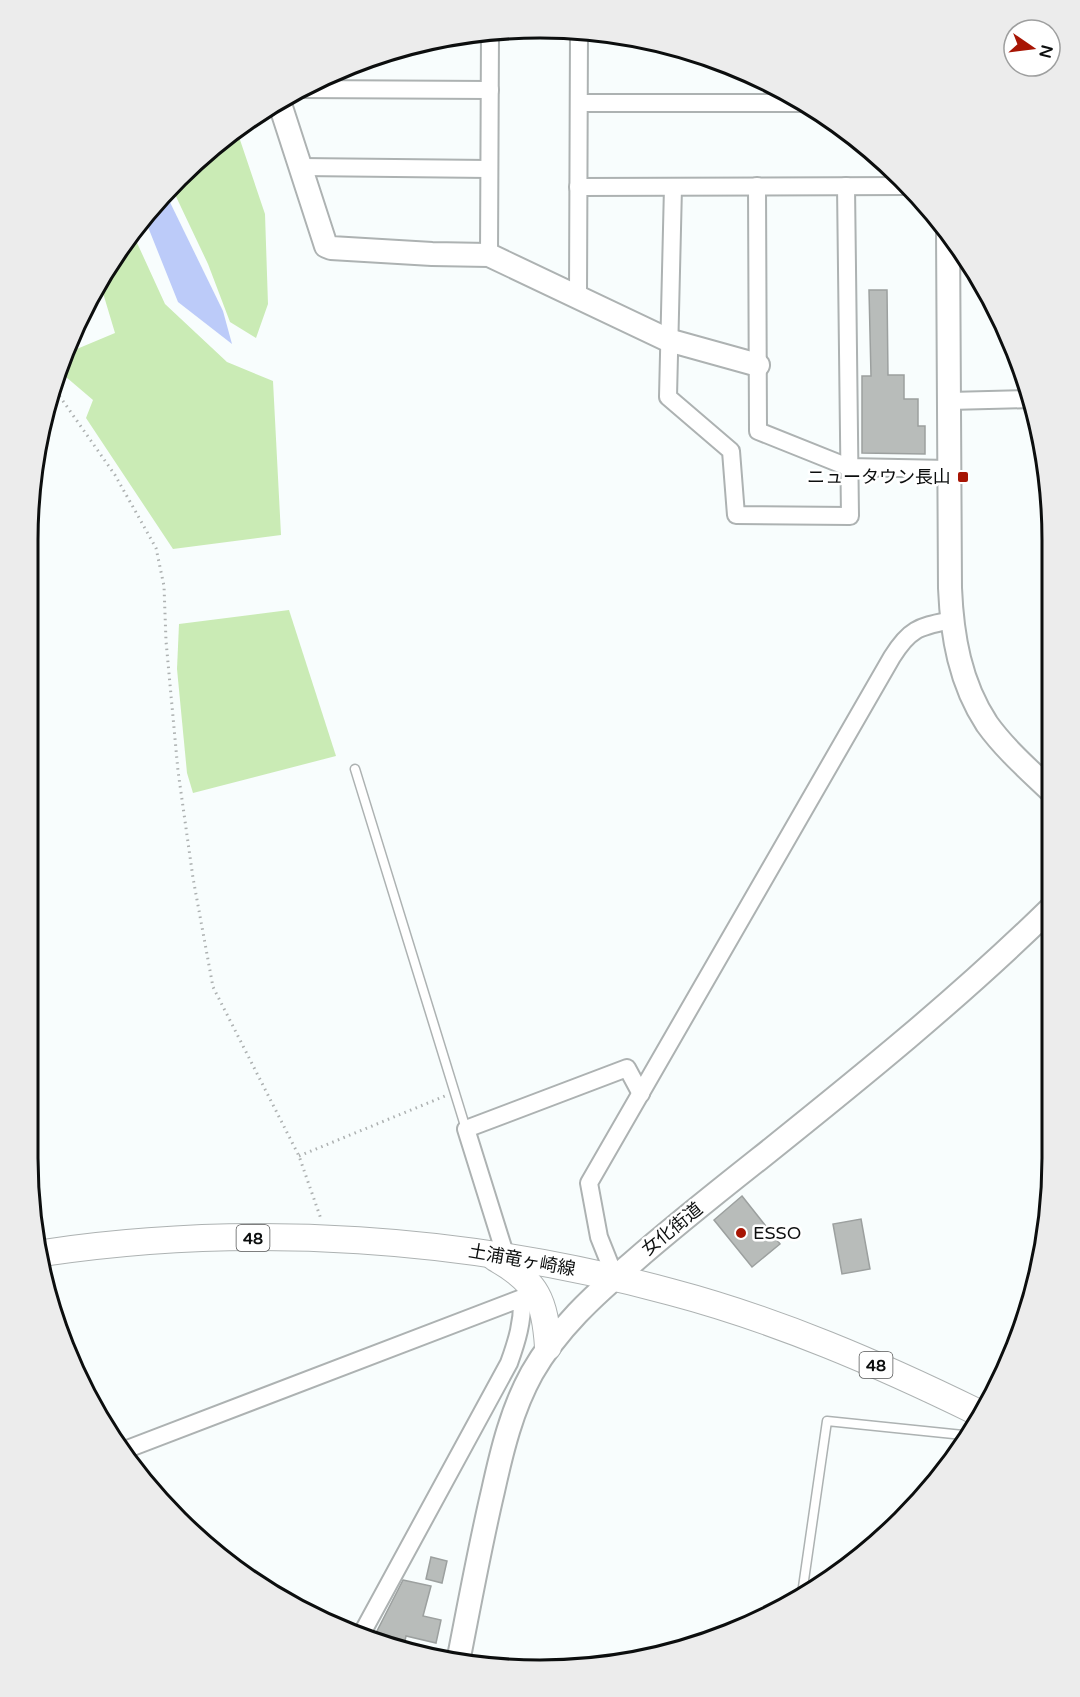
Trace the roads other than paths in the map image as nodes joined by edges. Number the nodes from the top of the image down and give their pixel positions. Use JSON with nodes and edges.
{"nodes":[{"id":1,"x":579,"y":40,"type":"edge"},
{"id":2,"x":490,"y":41,"type":"edge"},
{"id":3,"x":318,"y":89,"type":"edge"},
{"id":4,"x":489,"y":90,"type":"junction"},
{"id":5,"x":579,"y":103,"type":"junction"},
{"id":6,"x":787,"y":103,"type":"edge"},
{"id":7,"x":282,"y":109,"type":"edge"},
{"id":8,"x":301,"y":167,"type":"junction"},
{"id":9,"x":489,"y":169,"type":"junction"},
{"id":10,"x":757,"y":186,"type":"junction"},
{"id":11,"x":846,"y":186,"type":"junction"},
{"id":12,"x":896,"y":186,"type":"edge"},
{"id":13,"x":578,"y":187,"type":"junction"},
{"id":14,"x":673,"y":187,"type":"junction"},
{"id":15,"x":948,"y":247,"type":"edge"},
{"id":16,"x":489,"y":255,"type":"junction"},
{"id":17,"x":578,"y":297,"type":"junction"},
{"id":18,"x":668,"y":340,"type":"junction"},
{"id":19,"x":758,"y":364,"type":"junction"},
{"id":20,"x":1022,"y":399,"type":"edge"},
{"id":21,"x":949,"y":401,"type":"junction"},
{"id":22,"x":848,"y":467,"type":"junction"},
{"id":23,"x":949,"y":469,"type":"junction"},
{"id":24,"x":951,"y":620,"type":"junction"},
{"id":25,"x":355,"y":769,"type":"dead end"},
{"id":26,"x":1042,"y":782,"type":"edge"},
{"id":27,"x":1042,"y":917,"type":"edge"},
{"id":28,"x":641,"y":1094,"type":"junction"},
{"id":29,"x":466,"y":1129,"type":"junction"},
{"id":30,"x":46,"y":1252,"type":"edge"},
{"id":31,"x":496,"y":1255,"type":"junction"},
{"id":32,"x":615,"y":1277,"type":"junction"},
{"id":33,"x":548,"y":1347,"type":"junction"},
{"id":34,"x":509,"y":1364,"type":"junction"},
{"id":35,"x":531,"y":1375,"type":"junction"},
{"id":36,"x":974,"y":1410,"type":"edge"},
{"id":37,"x":959,"y":1435,"type":"edge"},
{"id":38,"x":130,"y":1448,"type":"edge"},
{"id":39,"x":803,"y":1584,"type":"edge"},
{"id":40,"x":365,"y":1628,"type":"edge"},
{"id":41,"x":460,"y":1653,"type":"edge"}],
"edges":[{"from":1,"to":5,"type":"street"},
{"from":2,"to":4,"type":"street"},
{"from":3,"to":4,"type":"street"},
{"from":4,"to":9,"type":"street"},
{"from":5,"to":6,"type":"street"},
{"from":5,"to":13,"type":"street"},
{"from":7,"to":8,"type":"street"},
{"from":8,"to":9,"type":"street"},
{"from":8,"to":16,"type":"street"},
{"from":9,"to":16,"type":"street"},
{"from":10,"to":11,"type":"street"},
{"from":10,"to":14,"type":"street"},
{"from":10,"to":19,"type":"street"},
{"from":11,"to":12,"type":"street"},
{"from":11,"to":22,"type":"street"},
{"from":13,"to":14,"type":"street"},
{"from":13,"to":17,"type":"street"},
{"from":14,"to":18,"type":"street"},
{"from":15,"to":21,"type":"street"},
{"from":16,"to":17,"type":"street"},
{"from":17,"to":18,"type":"street"},
{"from":18,"to":19,"type":"street"},
{"from":18,"to":22,"type":"street"},
{"from":19,"to":22,"type":"street"},
{"from":20,"to":21,"type":"street"},
{"from":21,"to":23,"type":"street"},
{"from":22,"to":23,"type":"street"},
{"from":23,"to":24,"type":"street"},
{"from":24,"to":26,"type":"street"},
{"from":24,"to":28,"type":"street"},
{"from":25,"to":29,"type":"lane"},
{"from":27,"to":32,"type":"street","name":"女化街道"},
{"from":28,"to":29,"type":"street"},
{"from":28,"to":32,"type":"street"},
{"from":29,"to":31,"type":"street"},
{"from":30,"to":31,"type":"main road","name":"土浦竜ヶ崎線","number":"48"},
{"from":31,"to":32,"type":"main road","name":"土浦竜ヶ崎線","number":"48"},
{"from":31,"to":33,"type":"main road"},
{"from":32,"to":33,"type":"street","name":"女化街道"},
{"from":32,"to":36,"type":"main road","name":"土浦竜ヶ崎線","number":"48"},
{"from":33,"to":35,"type":"street","name":"女化街道"},
{"from":34,"to":35,"type":"street"},
{"from":34,"to":38,"type":"street"},
{"from":34,"to":40,"type":"street"},
{"from":35,"to":41,"type":"street","name":"女化街道"},
{"from":37,"to":39,"type":"lane"}]}
